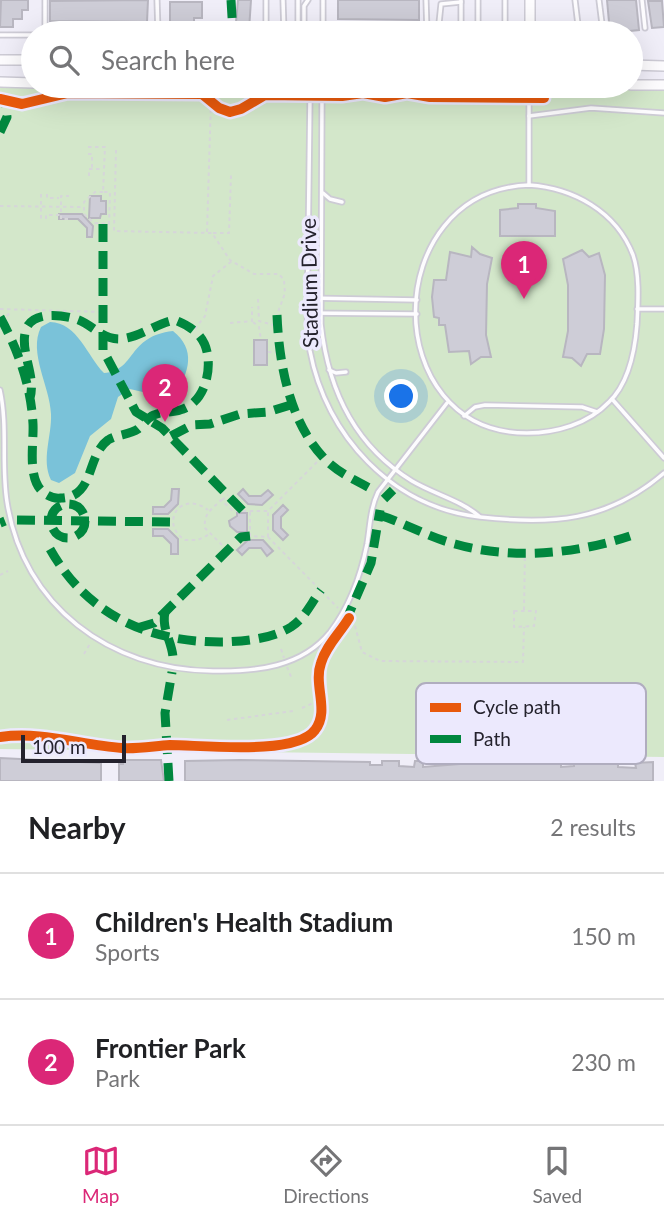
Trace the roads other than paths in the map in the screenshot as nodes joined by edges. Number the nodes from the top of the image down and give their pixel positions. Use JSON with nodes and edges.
{"nodes":[{"id":1,"x":45,"y":0,"type":"edge"},
{"id":2,"x":157,"y":0,"type":"edge"},
{"id":3,"x":266,"y":0,"type":"edge"},
{"id":4,"x":283,"y":0,"type":"edge"},
{"id":5,"x":298,"y":0,"type":"edge"},
{"id":6,"x":308,"y":0,"type":"edge"},
{"id":7,"x":323,"y":0,"type":"edge"},
{"id":8,"x":426,"y":0,"type":"edge"},
{"id":9,"x":478,"y":0,"type":"edge"},
{"id":10,"x":505,"y":0,"type":"edge"},
{"id":11,"x":530,"y":0,"type":"edge"},
{"id":12,"x":575,"y":0,"type":"edge"},
{"id":13,"x":599,"y":0,"type":"edge"},
{"id":14,"x":642,"y":0,"type":"edge"},
{"id":15,"x":461,"y":1,"type":"edge"},
{"id":16,"x":45,"y":21,"type":"edge"},
{"id":17,"x":158,"y":21,"type":"edge"},
{"id":18,"x":266,"y":21,"type":"edge"},
{"id":19,"x":284,"y":21,"type":"edge"},
{"id":20,"x":298,"y":21,"type":"edge"},
{"id":21,"x":304,"y":21,"type":"edge"},
{"id":22,"x":323,"y":21,"type":"edge"},
{"id":23,"x":427,"y":21,"type":"edge"},
{"id":24,"x":439,"y":21,"type":"edge"},
{"id":25,"x":461,"y":21,"type":"edge"},
{"id":26,"x":478,"y":21,"type":"edge"},
{"id":27,"x":505,"y":21,"type":"edge"},
{"id":28,"x":530,"y":21,"type":"edge"},
{"id":29,"x":578,"y":21,"type":"edge"},
{"id":30,"x":602,"y":21,"type":"edge"},
{"id":31,"x":645,"y":28,"type":"dead end"},
{"id":32,"x":0,"y":35,"type":"edge"},
{"id":33,"x":21,"y":35,"type":"edge"},
{"id":34,"x":0,"y":60,"type":"edge"},
{"id":35,"x":21,"y":60,"type":"edge"},
{"id":36,"x":643,"y":65,"type":"edge"},
{"id":37,"x":664,"y":66,"type":"edge"},
{"id":38,"x":0,"y":82,"type":"edge"},
{"id":39,"x":21,"y":82,"type":"edge"},
{"id":40,"x":643,"y":85,"type":"edge"},
{"id":41,"x":664,"y":85,"type":"edge"},
{"id":42,"x":310,"y":98,"type":"edge"},
{"id":43,"x":322,"y":98,"type":"edge"},
{"id":44,"x":529,"y":98,"type":"edge"},
{"id":45,"x":664,"y":113,"type":"edge"},
{"id":46,"x":529,"y":116,"type":"junction"},
{"id":47,"x":529,"y":186,"type":"junction"},
{"id":48,"x":322,"y":190,"type":"junction"},
{"id":49,"x":342,"y":202,"type":"dead end"},
{"id":50,"x":308,"y":298,"type":"junction"},
{"id":51,"x":321,"y":298,"type":"junction"},
{"id":52,"x":418,"y":300,"type":"junction"},
{"id":53,"x":637,"y":309,"type":"junction"},
{"id":54,"x":664,"y":309,"type":"edge"},
{"id":55,"x":307,"y":313,"type":"junction"},
{"id":56,"x":321,"y":313,"type":"junction"},
{"id":57,"x":418,"y":314,"type":"junction"},
{"id":58,"x":328,"y":369,"type":"junction"},
{"id":59,"x":346,"y":372,"type":"dead end"},
{"id":60,"x":0,"y":390,"type":"edge"},
{"id":61,"x":612,"y":399,"type":"junction"},
{"id":62,"x":447,"y":403,"type":"junction"},
{"id":63,"x":597,"y":412,"type":"junction"},
{"id":64,"x":464,"y":415,"type":"junction"},
{"id":65,"x":664,"y":458,"type":"edge"},
{"id":66,"x":396,"y":469,"type":"junction"},
{"id":67,"x":664,"y":473,"type":"edge"},
{"id":68,"x":388,"y":480,"type":"junction"},
{"id":69,"x":480,"y":517,"type":"junction"}],
"edges":[{"from":1,"to":16,"type":"lane"},
{"from":2,"to":17,"type":"lane"},
{"from":3,"to":18,"type":"lane"},
{"from":4,"to":19,"type":"lane"},
{"from":5,"to":20,"type":"lane"},
{"from":6,"to":21,"type":"lane"},
{"from":7,"to":22,"type":"lane"},
{"from":8,"to":23,"type":"lane"},
{"from":9,"to":26,"type":"lane"},
{"from":10,"to":27,"type":"lane"},
{"from":11,"to":28,"type":"street"},
{"from":12,"to":29,"type":"lane"},
{"from":13,"to":30,"type":"lane"},
{"from":14,"to":31,"type":"lane"},
{"from":15,"to":24,"type":"lane"},
{"from":15,"to":25,"type":"lane"},
{"from":32,"to":33,"type":"lane"},
{"from":34,"to":35,"type":"street"},
{"from":36,"to":37,"type":"street"},
{"from":38,"to":39,"type":"street"},
{"from":40,"to":41,"type":"street"},
{"from":42,"to":50,"type":"lane","name":"Stadium Drive"},
{"from":43,"to":48,"type":"lane","name":"Stadium Drive"},
{"from":44,"to":46,"type":"lane"},
{"from":45,"to":46,"type":"lane"},
{"from":46,"to":47,"type":"lane"},
{"from":47,"to":52,"type":"lane"},
{"from":47,"to":53,"type":"lane"},
{"from":48,"to":49,"type":"lane"},
{"from":48,"to":51,"type":"lane","name":"Stadium Drive"},
{"from":50,"to":51,"type":"lane"},
{"from":50,"to":55,"type":"lane","name":"Stadium Drive"},
{"from":51,"to":52,"type":"lane"},
{"from":51,"to":56,"type":"lane","name":"Stadium Drive"},
{"from":52,"to":57,"type":"lane"},
{"from":53,"to":54,"type":"lane"},
{"from":53,"to":61,"type":"lane"},
{"from":55,"to":56,"type":"lane"},
{"from":55,"to":68,"type":"lane","name":"Stadium Drive"},
{"from":56,"to":57,"type":"lane"},
{"from":56,"to":58,"type":"lane","name":"Stadium Drive"},
{"from":57,"to":62,"type":"lane"},
{"from":58,"to":59,"type":"lane"},
{"from":58,"to":66,"type":"lane","name":"Stadium Drive"},
{"from":60,"to":68,"type":"lane"},
{"from":61,"to":63,"type":"lane"},
{"from":61,"to":65,"type":"lane"},
{"from":62,"to":64,"type":"lane"},
{"from":62,"to":66,"type":"lane"},
{"from":63,"to":64,"type":"lane"},
{"from":63,"to":64,"type":"lane"},
{"from":66,"to":68,"type":"lane"},
{"from":66,"to":69,"type":"lane","name":"Stadium Drive"},
{"from":67,"to":69,"type":"lane","name":"Stadium Drive"},
{"from":68,"to":69,"type":"lane","name":"Stadium Drive"}]}
